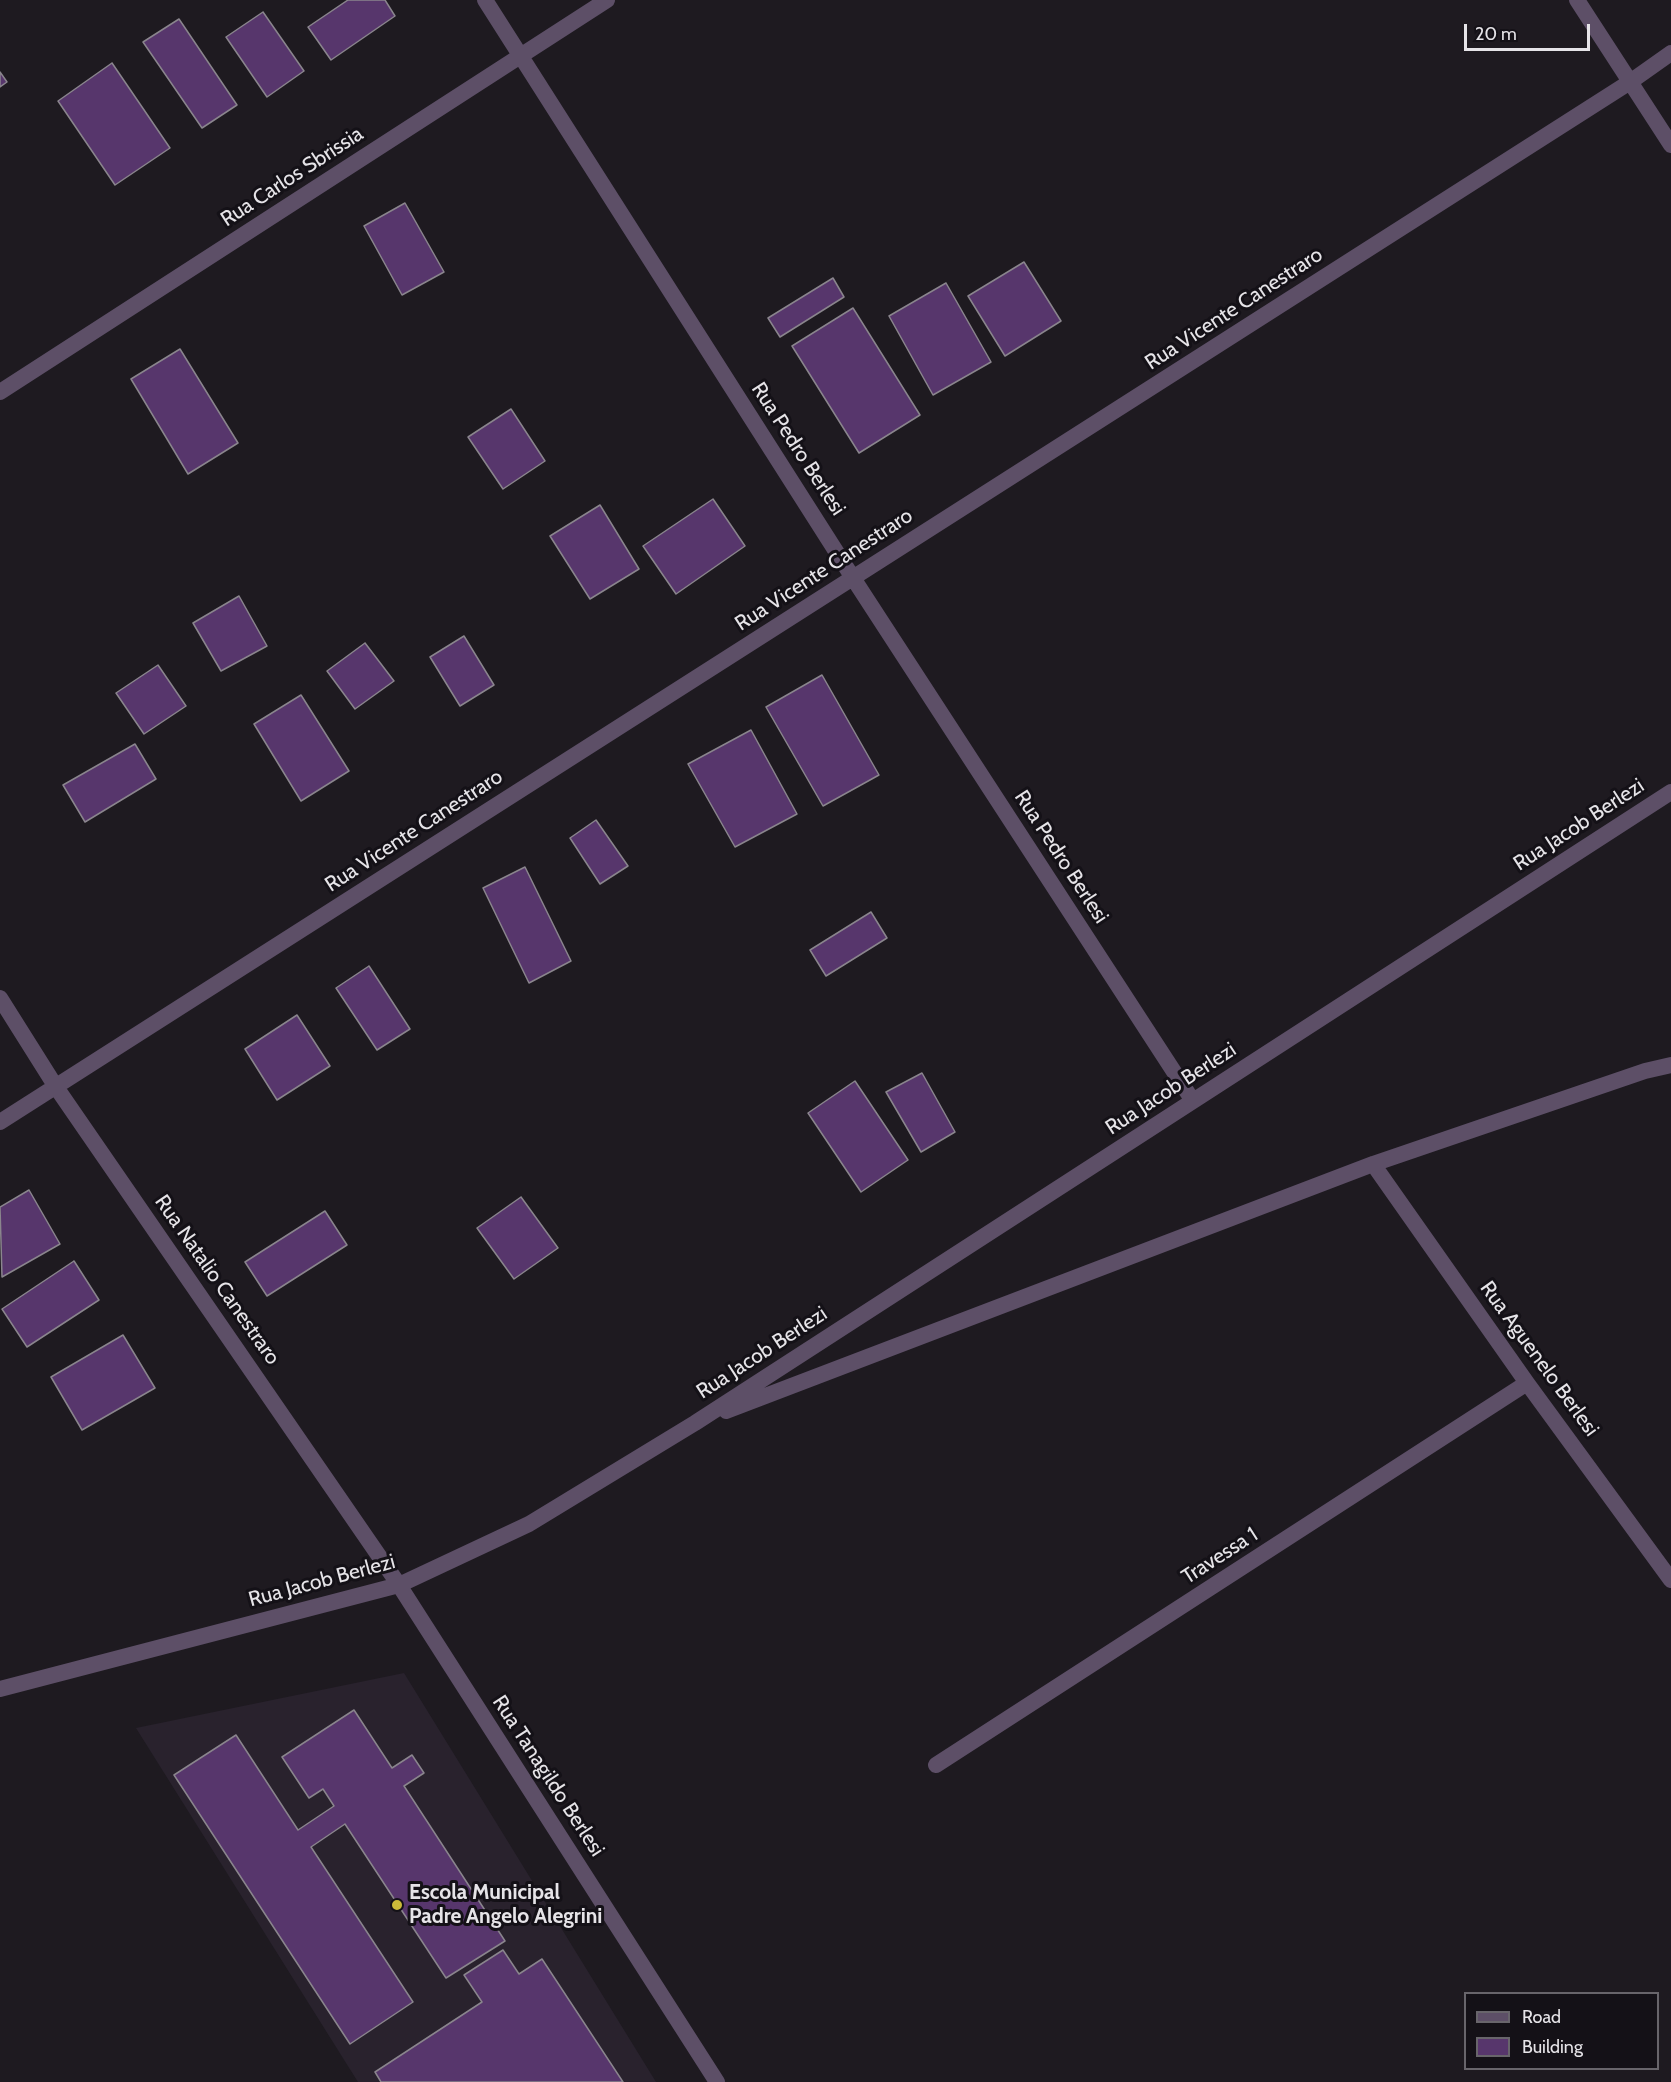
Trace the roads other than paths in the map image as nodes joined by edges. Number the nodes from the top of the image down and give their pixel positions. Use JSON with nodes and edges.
{"nodes":[{"id":1,"x":485,"y":0,"type":"edge"},
{"id":2,"x":607,"y":0,"type":"edge"},
{"id":3,"x":1576,"y":0,"type":"edge"},
{"id":4,"x":1671,"y":54,"type":"edge"},
{"id":5,"x":521,"y":57,"type":"junction"},
{"id":6,"x":1630,"y":82,"type":"junction"},
{"id":7,"x":1671,"y":145,"type":"edge"},
{"id":8,"x":0,"y":392,"type":"edge"},
{"id":9,"x":853,"y":578,"type":"junction"},
{"id":10,"x":1671,"y":792,"type":"edge"},
{"id":11,"x":0,"y":998,"type":"edge"},
{"id":12,"x":1671,"y":1065,"type":"edge"},
{"id":13,"x":56,"y":1087,"type":"junction"},
{"id":14,"x":1193,"y":1101,"type":"junction"},
{"id":15,"x":0,"y":1122,"type":"edge"},
{"id":16,"x":1373,"y":1164,"type":"junction"},
{"id":17,"x":1527,"y":1383,"type":"junction"},
{"id":18,"x":695,"y":1423,"type":"junction"},
{"id":19,"x":1671,"y":1580,"type":"edge"},
{"id":20,"x":399,"y":1585,"type":"junction"},
{"id":21,"x":0,"y":1689,"type":"edge"},
{"id":22,"x":936,"y":1766,"type":"dead end"},
{"id":23,"x":717,"y":2082,"type":"edge"}],
"edges":[{"from":1,"to":5,"type":"street","name":"Rua Pedro Berlesi"},
{"from":2,"to":5,"type":"street","name":"Rua Carlos Sbrissia"},
{"from":3,"to":6,"type":"street"},
{"from":4,"to":6,"type":"street","name":"Rua Vicente Canestraro"},
{"from":5,"to":8,"type":"street","name":"Rua Carlos Sbrissia"},
{"from":5,"to":9,"type":"street","name":"Rua Pedro Berlesi"},
{"from":6,"to":7,"type":"street"},
{"from":6,"to":9,"type":"street","name":"Rua Vicente Canestraro"},
{"from":9,"to":13,"type":"street","name":"Rua Vicente Canestraro"},
{"from":9,"to":14,"type":"street","name":"Rua Pedro Berlesi"},
{"from":10,"to":14,"type":"street","name":"Rua Jacob Berlezi"},
{"from":11,"to":13,"type":"street","name":"Rua Natalio Canestraro"},
{"from":12,"to":16,"type":"street","name":"Rua Jacob Berlezi"},
{"from":13,"to":15,"type":"street","name":"Rua Vicente Canestraro"},
{"from":13,"to":20,"type":"street","name":"Rua Natalio Canestraro"},
{"from":14,"to":18,"type":"street","name":"Rua Jacob Berlezi"},
{"from":16,"to":17,"type":"street","name":"Rua Aguenelo Berlesi"},
{"from":16,"to":18,"type":"street","name":"Rua Jacob Berlezi"},
{"from":17,"to":19,"type":"street","name":"Rua Aguenelo Berlesi"},
{"from":17,"to":22,"type":"street","name":"Travessa 1"},
{"from":18,"to":20,"type":"street","name":"Rua Jacob Berlezi"},
{"from":20,"to":21,"type":"street","name":"Rua Jacob Berlezi"},
{"from":20,"to":23,"type":"street","name":"Rua Tanagildo Berlesi"}]}
